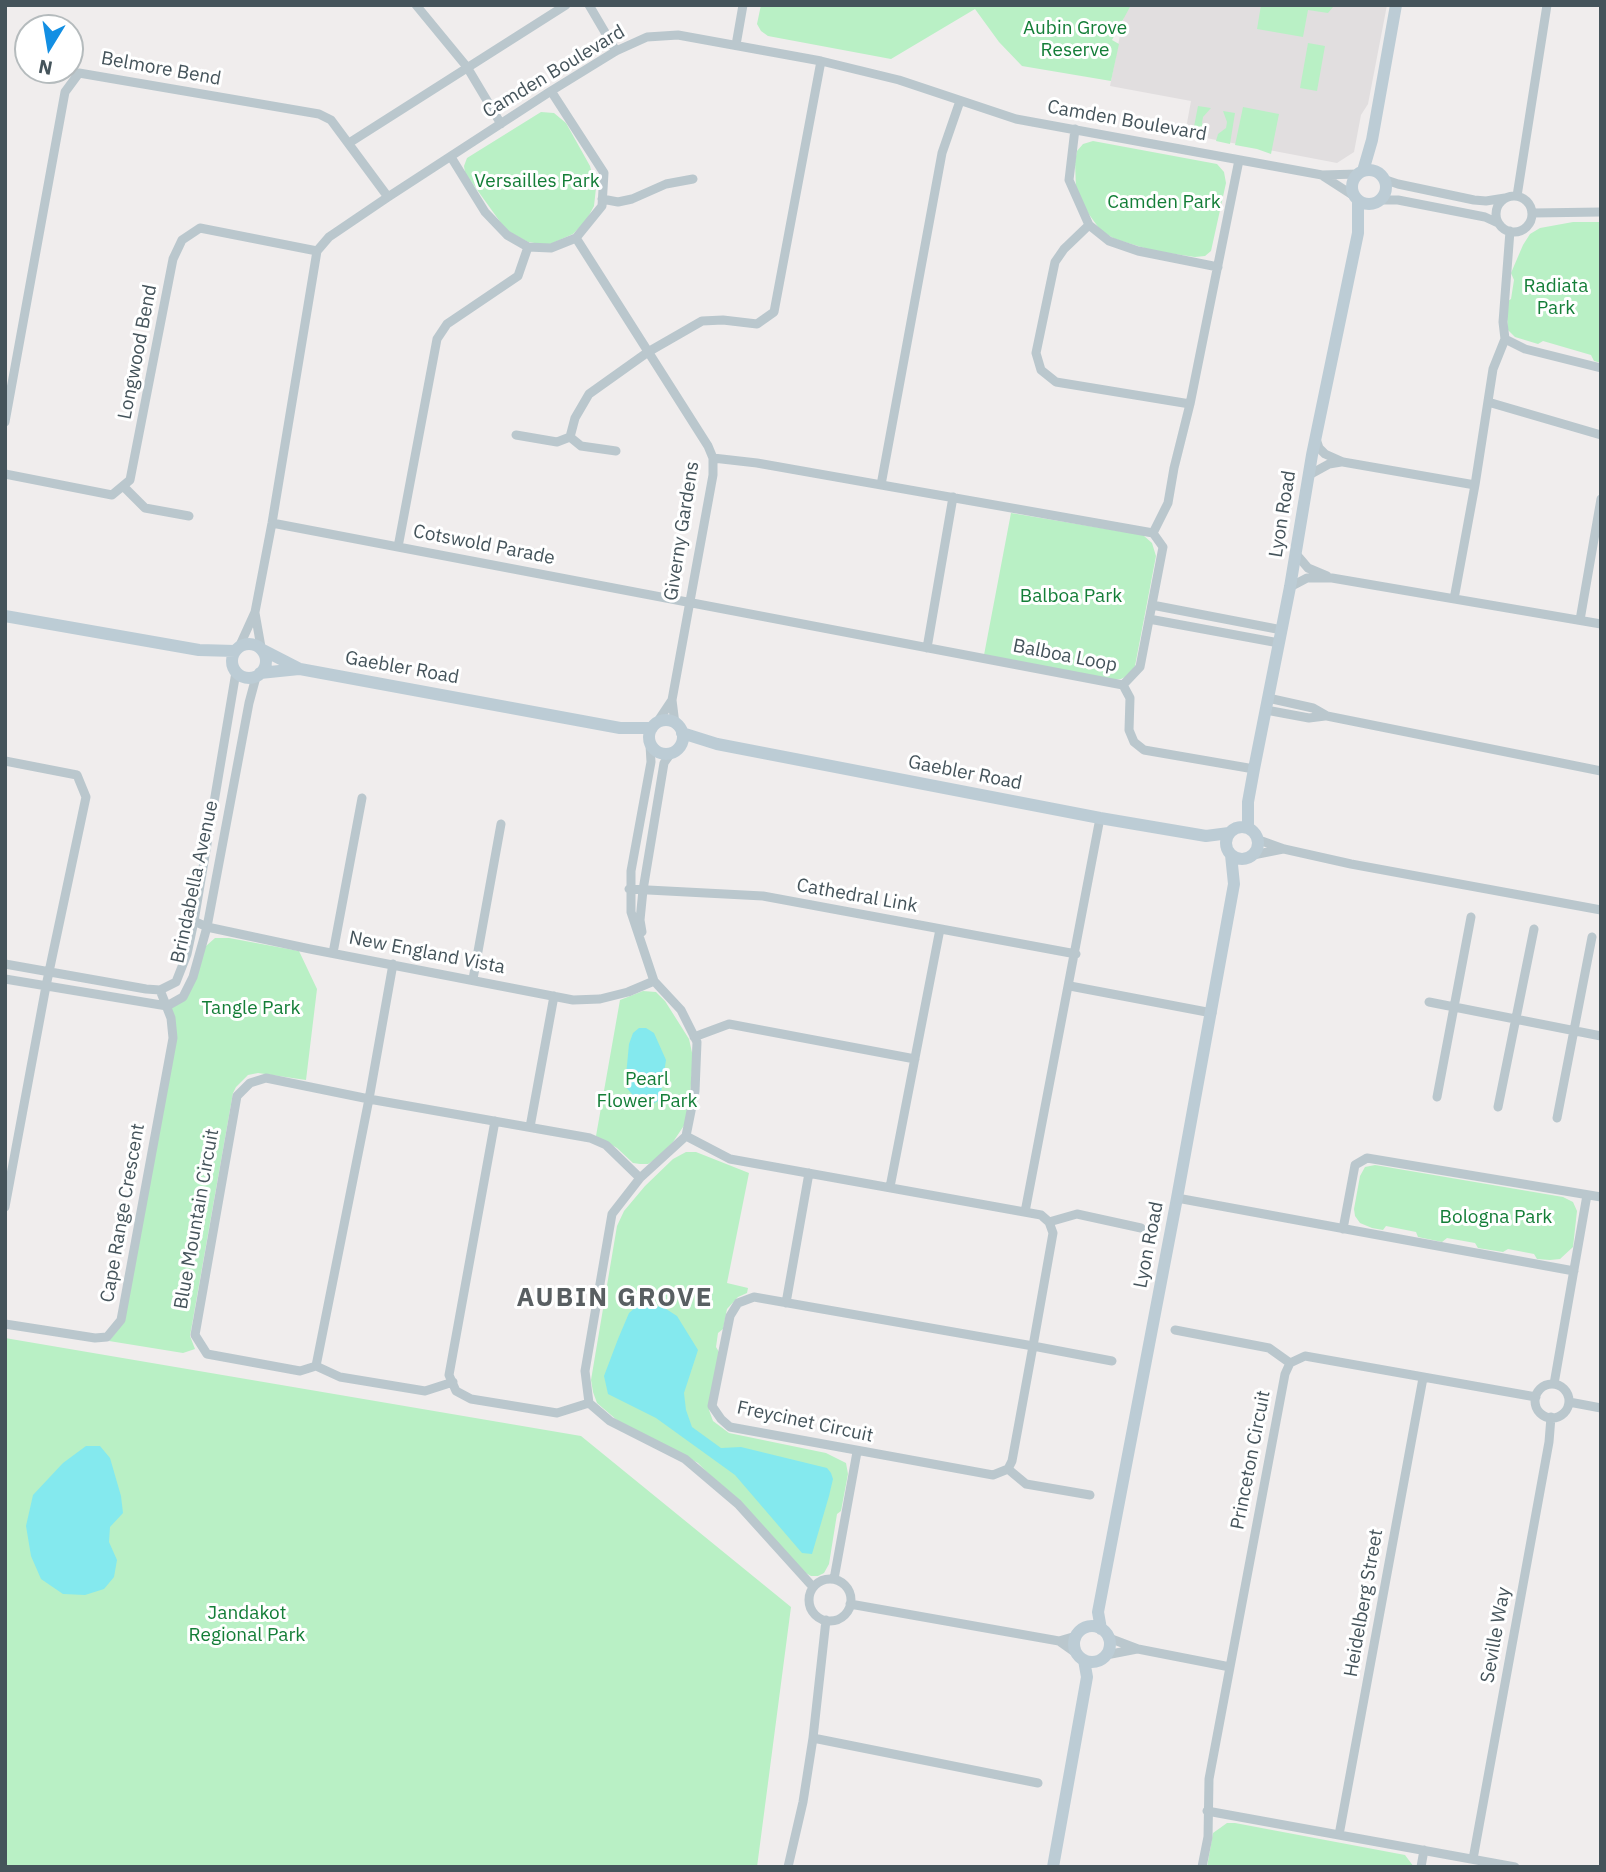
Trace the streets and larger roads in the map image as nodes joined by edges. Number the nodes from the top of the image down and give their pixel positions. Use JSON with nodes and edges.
{"nodes":[{"id":1,"x":416,"y":5,"type":"edge"},
{"id":2,"x":566,"y":5,"type":"edge"},
{"id":3,"x":589,"y":5,"type":"edge"},
{"id":4,"x":743,"y":5,"type":"edge"},
{"id":5,"x":1396,"y":5,"type":"edge"},
{"id":6,"x":1547,"y":5,"type":"edge"},
{"id":7,"x":736,"y":45,"type":"junction"},
{"id":8,"x":616,"y":51,"type":"junction"},
{"id":9,"x":821,"y":61,"type":"junction"},
{"id":10,"x":467,"y":67,"type":"junction"},
{"id":11,"x":551,"y":90,"type":"junction"},
{"id":12,"x":961,"y":101,"type":"junction"},
{"id":13,"x":501,"y":124,"type":"junction"},
{"id":14,"x":1075,"y":129,"type":"junction"},
{"id":15,"x":1372,"y":140,"type":"junction"},
{"id":16,"x":349,"y":143,"type":"junction"},
{"id":17,"x":451,"y":157,"type":"junction"},
{"id":18,"x":1239,"y":160,"type":"junction"},
{"id":19,"x":1361,"y":173,"type":"junction"},
{"id":20,"x":1322,"y":175,"type":"junction"},
{"id":21,"x":1382,"y":177,"type":"junction"},
{"id":22,"x":693,"y":179,"type":"dead end"},
{"id":23,"x":1517,"y":195,"type":"junction"},
{"id":24,"x":387,"y":197,"type":"junction"},
{"id":25,"x":1505,"y":198,"type":"junction"},
{"id":26,"x":602,"y":200,"type":"junction"},
{"id":27,"x":1366,"y":200,"type":"junction"},
{"id":28,"x":1533,"y":212,"type":"junction"},
{"id":29,"x":1601,"y":212,"type":"edge"},
{"id":30,"x":1499,"y":223,"type":"junction"},
{"id":31,"x":1089,"y":225,"type":"junction"},
{"id":32,"x":1510,"y":232,"type":"junction"},
{"id":33,"x":576,"y":238,"type":"junction"},
{"id":34,"x":528,"y":247,"type":"junction"},
{"id":35,"x":317,"y":251,"type":"junction"},
{"id":36,"x":1218,"y":267,"type":"junction"},
{"id":37,"x":1505,"y":339,"type":"junction"},
{"id":38,"x":648,"y":352,"type":"junction"},
{"id":39,"x":1601,"y":368,"type":"edge"},
{"id":40,"x":1488,"y":402,"type":"junction"},
{"id":41,"x":1190,"y":404,"type":"junction"},
{"id":42,"x":5,"y":422,"type":"edge"},
{"id":43,"x":516,"y":435,"type":"dead end"},
{"id":44,"x":1601,"y":435,"type":"edge"},
{"id":45,"x":570,"y":437,"type":"junction"},
{"id":46,"x":1315,"y":439,"type":"junction"},
{"id":47,"x":617,"y":451,"type":"dead end"},
{"id":48,"x":713,"y":458,"type":"junction"},
{"id":49,"x":1343,"y":462,"type":"junction"},
{"id":50,"x":5,"y":474,"type":"edge"},
{"id":51,"x":1309,"y":475,"type":"junction"},
{"id":52,"x":881,"y":485,"type":"junction"},
{"id":53,"x":1475,"y":485,"type":"junction"},
{"id":54,"x":123,"y":486,"type":"junction"},
{"id":55,"x":953,"y":497,"type":"junction"},
{"id":56,"x":1601,"y":499,"type":"edge"},
{"id":57,"x":188,"y":516,"type":"dead end"},
{"id":58,"x":272,"y":523,"type":"junction"},
{"id":59,"x":1153,"y":533,"type":"junction"},
{"id":60,"x":398,"y":547,"type":"junction"},
{"id":61,"x":1296,"y":554,"type":"junction"},
{"id":62,"x":1332,"y":578,"type":"junction"},
{"id":63,"x":1290,"y":587,"type":"junction"},
{"id":64,"x":1454,"y":599,"type":"junction"},
{"id":65,"x":689,"y":603,"type":"junction"},
{"id":66,"x":1152,"y":605,"type":"junction"},
{"id":67,"x":255,"y":611,"type":"junction"},
{"id":68,"x":5,"y":616,"type":"edge"},
{"id":69,"x":1149,"y":619,"type":"junction"},
{"id":70,"x":1580,"y":620,"type":"junction"},
{"id":71,"x":1601,"y":624,"type":"edge"},
{"id":72,"x":1282,"y":630,"type":"junction"},
{"id":73,"x":1279,"y":643,"type":"junction"},
{"id":74,"x":927,"y":648,"type":"junction"},
{"id":75,"x":262,"y":649,"type":"junction"},
{"id":76,"x":236,"y":658,"type":"junction"},
{"id":77,"x":300,"y":669,"type":"junction"},
{"id":78,"x":258,"y":675,"type":"junction"},
{"id":79,"x":1123,"y":685,"type":"junction"},
{"id":80,"x":672,"y":700,"type":"junction"},
{"id":81,"x":1267,"y":704,"type":"junction"},
{"id":82,"x":652,"y":734,"type":"junction"},
{"id":83,"x":677,"y":739,"type":"junction"},
{"id":84,"x":5,"y":761,"type":"edge"},
{"id":85,"x":1254,"y":769,"type":"junction"},
{"id":86,"x":1601,"y":771,"type":"edge"},
{"id":87,"x":362,"y":798,"type":"dead end"},
{"id":88,"x":1248,"y":802,"type":"junction"},
{"id":89,"x":1100,"y":818,"type":"junction"},
{"id":90,"x":501,"y":824,"type":"dead end"},
{"id":91,"x":1248,"y":827,"type":"junction"},
{"id":92,"x":1231,"y":831,"type":"junction"},
{"id":93,"x":1206,"y":836,"type":"junction"},
{"id":94,"x":1259,"y":840,"type":"junction"},
{"id":95,"x":1284,"y":849,"type":"junction"},
{"id":96,"x":1229,"y":852,"type":"junction"},
{"id":97,"x":1251,"y":857,"type":"junction"},
{"id":98,"x":1234,"y":884,"type":"junction"},
{"id":99,"x":629,"y":889,"type":"junction"},
{"id":100,"x":643,"y":890,"type":"junction"},
{"id":101,"x":1601,"y":910,"type":"edge"},
{"id":102,"x":1471,"y":917,"type":"dead end"},
{"id":103,"x":194,"y":921,"type":"junction"},
{"id":104,"x":207,"y":927,"type":"junction"},
{"id":105,"x":940,"y":929,"type":"junction"},
{"id":106,"x":1534,"y":929,"type":"dead end"},
{"id":107,"x":1592,"y":937,"type":"dead end"},
{"id":108,"x":333,"y":953,"type":"junction"},
{"id":109,"x":1076,"y":954,"type":"junction"},
{"id":110,"x":5,"y":964,"type":"edge"},
{"id":111,"x":393,"y":964,"type":"junction"},
{"id":112,"x":50,"y":972,"type":"junction"},
{"id":113,"x":652,"y":976,"type":"junction"},
{"id":114,"x":5,"y":979,"type":"edge"},
{"id":115,"x":473,"y":979,"type":"junction"},
{"id":116,"x":46,"y":986,"type":"junction"},
{"id":117,"x":1070,"y":986,"type":"junction"},
{"id":118,"x":160,"y":990,"type":"junction"},
{"id":119,"x":554,"y":996,"type":"junction"},
{"id":120,"x":1429,"y":1002,"type":"dead end"},
{"id":121,"x":167,"y":1006,"type":"junction"},
{"id":122,"x":1454,"y":1007,"type":"junction"},
{"id":123,"x":1212,"y":1013,"type":"junction"},
{"id":124,"x":1516,"y":1019,"type":"junction"},
{"id":125,"x":1573,"y":1031,"type":"junction"},
{"id":126,"x":1601,"y":1036,"type":"edge"},
{"id":127,"x":694,"y":1037,"type":"junction"},
{"id":128,"x":915,"y":1059,"type":"junction"},
{"id":129,"x":1437,"y":1097,"type":"dead end"},
{"id":130,"x":369,"y":1099,"type":"junction"},
{"id":131,"x":1498,"y":1107,"type":"dead end"},
{"id":132,"x":1557,"y":1118,"type":"dead end"},
{"id":133,"x":495,"y":1121,"type":"junction"},
{"id":134,"x":530,"y":1127,"type":"junction"},
{"id":135,"x":686,"y":1136,"type":"junction"},
{"id":136,"x":809,"y":1173,"type":"junction"},
{"id":137,"x":640,"y":1178,"type":"junction"},
{"id":138,"x":890,"y":1187,"type":"junction"},
{"id":139,"x":1587,"y":1195,"type":"junction"},
{"id":140,"x":1601,"y":1197,"type":"edge"},
{"id":141,"x":1177,"y":1198,"type":"junction"},
{"id":142,"x":5,"y":1207,"type":"edge"},
{"id":143,"x":1025,"y":1212,"type":"junction"},
{"id":144,"x":1049,"y":1222,"type":"junction"},
{"id":145,"x":1141,"y":1227,"type":"dead end"},
{"id":146,"x":1343,"y":1229,"type":"junction"},
{"id":147,"x":1574,"y":1271,"type":"junction"},
{"id":148,"x":786,"y":1303,"type":"junction"},
{"id":149,"x":5,"y":1324,"type":"edge"},
{"id":150,"x":1175,"y":1330,"type":"dead end"},
{"id":151,"x":1033,"y":1346,"type":"junction"},
{"id":152,"x":1112,"y":1361,"type":"dead end"},
{"id":153,"x":1290,"y":1363,"type":"junction"},
{"id":154,"x":316,"y":1366,"type":"junction"},
{"id":155,"x":1423,"y":1378,"type":"junction"},
{"id":156,"x":453,"y":1382,"type":"junction"},
{"id":157,"x":1554,"y":1384,"type":"junction"},
{"id":158,"x":1536,"y":1397,"type":"junction"},
{"id":159,"x":1569,"y":1402,"type":"junction"},
{"id":160,"x":589,"y":1403,"type":"junction"},
{"id":161,"x":1601,"y":1408,"type":"edge"},
{"id":162,"x":1551,"y":1418,"type":"junction"},
{"id":163,"x":857,"y":1452,"type":"junction"},
{"id":164,"x":1008,"y":1469,"type":"junction"},
{"id":165,"x":1090,"y":1495,"type":"dead end"},
{"id":166,"x":834,"y":1579,"type":"junction"},
{"id":167,"x":813,"y":1587,"type":"junction"},
{"id":168,"x":850,"y":1604,"type":"junction"},
{"id":169,"x":1098,"y":1612,"type":"junction"},
{"id":170,"x":826,"y":1620,"type":"junction"},
{"id":171,"x":1080,"y":1632,"type":"junction"},
{"id":172,"x":1105,"y":1634,"type":"junction"},
{"id":173,"x":1059,"y":1641,"type":"junction"},
{"id":174,"x":1138,"y":1649,"type":"junction"},
{"id":175,"x":1091,"y":1658,"type":"junction"},
{"id":176,"x":1230,"y":1667,"type":"junction"},
{"id":177,"x":813,"y":1738,"type":"junction"},
{"id":178,"x":1038,"y":1783,"type":"dead end"},
{"id":179,"x":1207,"y":1811,"type":"junction"},
{"id":180,"x":1339,"y":1835,"type":"junction"},
{"id":181,"x":1423,"y":1850,"type":"junction"},
{"id":182,"x":1473,"y":1859,"type":"junction"},
{"id":183,"x":788,"y":1867,"type":"edge"},
{"id":184,"x":1053,"y":1867,"type":"edge"},
{"id":185,"x":1202,"y":1867,"type":"edge"},
{"id":186,"x":1420,"y":1867,"type":"edge"},
{"id":187,"x":1514,"y":1867,"type":"edge"}],
"edges":[{"from":1,"to":10,"type":"street"},
{"from":2,"to":10,"type":"street"},
{"from":3,"to":8,"type":"street"},
{"from":4,"to":7,"type":"street"},
{"from":5,"to":15,"type":"street"},
{"from":6,"to":23,"type":"street"},
{"from":7,"to":8,"type":"street","name":"Camden Boulevard"},
{"from":7,"to":9,"type":"street","name":"Camden Boulevard"},
{"from":8,"to":11,"type":"street","name":"Camden Boulevard"},
{"from":9,"to":12,"type":"street","name":"Camden Boulevard"},
{"from":9,"to":38,"type":"street"},
{"from":10,"to":13,"type":"street"},
{"from":10,"to":16,"type":"street"},
{"from":11,"to":13,"type":"street","name":"Camden Boulevard"},
{"from":11,"to":26,"type":"street"},
{"from":12,"to":14,"type":"street","name":"Camden Boulevard"},
{"from":12,"to":52,"type":"street"},
{"from":13,"to":17,"type":"street","name":"Camden Boulevard"},
{"from":14,"to":18,"type":"street","name":"Camden Boulevard"},
{"from":14,"to":31,"type":"street"},
{"from":15,"to":19,"type":"street"},
{"from":15,"to":21,"type":"street"},
{"from":16,"to":24,"type":"street","name":"Belmore Bend"},
{"from":16,"to":42,"type":"street","name":"Belmore Bend"},
{"from":17,"to":24,"type":"street","name":"Camden Boulevard"},
{"from":17,"to":34,"type":"street"},
{"from":18,"to":20,"type":"street","name":"Camden Boulevard"},
{"from":18,"to":36,"type":"street"},
{"from":19,"to":20,"type":"street","name":"Camden Boulevard"},
{"from":19,"to":21,"type":"street"},
{"from":19,"to":27,"type":"street"},
{"from":20,"to":27,"type":"street","name":"Camden Boulevard"},
{"from":21,"to":25,"type":"street"},
{"from":21,"to":27,"type":"street"},
{"from":22,"to":26,"type":"street"},
{"from":23,"to":25,"type":"street"},
{"from":23,"to":28,"type":"street"},
{"from":24,"to":35,"type":"street","name":"Camden Boulevard"},
{"from":25,"to":30,"type":"street"},
{"from":26,"to":33,"type":"street"},
{"from":27,"to":30,"type":"street"},
{"from":27,"to":46,"type":"street","name":"Lyon Road"},
{"from":28,"to":29,"type":"street"},
{"from":28,"to":32,"type":"street"},
{"from":30,"to":32,"type":"street"},
{"from":31,"to":36,"type":"street"},
{"from":31,"to":41,"type":"street"},
{"from":32,"to":37,"type":"street"},
{"from":33,"to":34,"type":"street"},
{"from":33,"to":38,"type":"street","name":"Giverny Gardens"},
{"from":34,"to":60,"type":"street"},
{"from":35,"to":54,"type":"street","name":"Longwood Bend"},
{"from":35,"to":58,"type":"street"},
{"from":36,"to":41,"type":"street"},
{"from":37,"to":39,"type":"street"},
{"from":37,"to":40,"type":"street"},
{"from":38,"to":45,"type":"street"},
{"from":38,"to":48,"type":"street","name":"Giverny Gardens"},
{"from":40,"to":44,"type":"street"},
{"from":40,"to":53,"type":"street"},
{"from":41,"to":59,"type":"street"},
{"from":43,"to":45,"type":"street"},
{"from":45,"to":47,"type":"street"},
{"from":46,"to":49,"type":"street"},
{"from":46,"to":51,"type":"street","name":"Lyon Road"},
{"from":48,"to":52,"type":"street"},
{"from":48,"to":65,"type":"street","name":"Giverny Gardens"},
{"from":49,"to":51,"type":"street"},
{"from":49,"to":53,"type":"street"},
{"from":50,"to":54,"type":"street"},
{"from":51,"to":61,"type":"street","name":"Lyon Road"},
{"from":52,"to":55,"type":"street"},
{"from":53,"to":64,"type":"street"},
{"from":54,"to":57,"type":"street"},
{"from":55,"to":59,"type":"street"},
{"from":55,"to":74,"type":"street"},
{"from":56,"to":70,"type":"street"},
{"from":58,"to":60,"type":"street","name":"Cotswold Parade"},
{"from":58,"to":67,"type":"street"},
{"from":59,"to":66,"type":"street","name":"Balboa Loop"},
{"from":60,"to":65,"type":"street","name":"Cotswold Parade"},
{"from":61,"to":62,"type":"street"},
{"from":61,"to":63,"type":"street","name":"Lyon Road"},
{"from":62,"to":63,"type":"street"},
{"from":62,"to":64,"type":"street"},
{"from":63,"to":72,"type":"street","name":"Lyon Road"},
{"from":64,"to":70,"type":"street"},
{"from":65,"to":74,"type":"street","name":"Balboa Loop"},
{"from":65,"to":80,"type":"street","name":"Giverny Gardens"},
{"from":66,"to":69,"type":"street","name":"Balboa Loop"},
{"from":66,"to":72,"type":"street"},
{"from":67,"to":75,"type":"street"},
{"from":67,"to":76,"type":"street"},
{"from":68,"to":76,"type":"street"},
{"from":69,"to":73,"type":"street"},
{"from":69,"to":79,"type":"street","name":"Balboa Loop"},
{"from":70,"to":71,"type":"street"},
{"from":72,"to":73,"type":"street","name":"Lyon Road"},
{"from":73,"to":81,"type":"street","name":"Lyon Road"},
{"from":74,"to":79,"type":"street","name":"Balboa Loop"},
{"from":75,"to":76,"type":"street"},
{"from":75,"to":77,"type":"street","name":"Gaebler Road"},
{"from":75,"to":78,"type":"street"},
{"from":76,"to":78,"type":"street"},
{"from":76,"to":103,"type":"street","name":"Brindabella Avenue"},
{"from":77,"to":78,"type":"street","name":"Gaebler Road"},
{"from":77,"to":82,"type":"street","name":"Gaebler Road"},
{"from":78,"to":104,"type":"street","name":"Brindabella Avenue"},
{"from":79,"to":85,"type":"street"},
{"from":80,"to":82,"type":"street","name":"Giverny Gardens"},
{"from":80,"to":83,"type":"street","name":"Giverny Gardens"},
{"from":81,"to":85,"type":"street","name":"Lyon Road"},
{"from":81,"to":86,"type":"street"},
{"from":82,"to":83,"type":"street","name":"Gaebler Road"},
{"from":82,"to":83,"type":"street","name":"Gaebler Road"},
{"from":82,"to":99,"type":"street"},
{"from":83,"to":89,"type":"street","name":"Gaebler Road"},
{"from":83,"to":100,"type":"street"},
{"from":84,"to":112,"type":"street"},
{"from":85,"to":88,"type":"street","name":"Lyon Road"},
{"from":87,"to":108,"type":"street"},
{"from":88,"to":91,"type":"street","name":"Lyon Road"},
{"from":88,"to":92,"type":"street","name":"Lyon Road"},
{"from":89,"to":93,"type":"street","name":"Gaebler Road"},
{"from":89,"to":109,"type":"street"},
{"from":90,"to":115,"type":"street"},
{"from":91,"to":92,"type":"street"},
{"from":91,"to":94,"type":"street"},
{"from":92,"to":93,"type":"street","name":"Gaebler Road"},
{"from":92,"to":96,"type":"street"},
{"from":93,"to":96,"type":"street","name":"Gaebler Road"},
{"from":94,"to":95,"type":"street"},
{"from":94,"to":97,"type":"street"},
{"from":95,"to":97,"type":"street"},
{"from":95,"to":101,"type":"street"},
{"from":96,"to":97,"type":"street"},
{"from":96,"to":98,"type":"street","name":"Lyon Road"},
{"from":97,"to":98,"type":"street","name":"Lyon Road"},
{"from":98,"to":123,"type":"street","name":"Lyon Road"},
{"from":99,"to":100,"type":"street","name":"Cathedral Link"},
{"from":99,"to":113,"type":"street"},
{"from":100,"to":105,"type":"street","name":"Cathedral Link"},
{"from":100,"to":113,"type":"street"},
{"from":102,"to":122,"type":"street"},
{"from":103,"to":104,"type":"street","name":"New England Vista"},
{"from":103,"to":118,"type":"street","name":"Brindabella Avenue"},
{"from":104,"to":108,"type":"street","name":"New England Vista"},
{"from":104,"to":121,"type":"street","name":"Brindabella Avenue"},
{"from":105,"to":109,"type":"street","name":"Cathedral Link"},
{"from":105,"to":128,"type":"street"},
{"from":106,"to":124,"type":"street"},
{"from":107,"to":125,"type":"street"},
{"from":108,"to":111,"type":"street","name":"New England Vista"},
{"from":109,"to":117,"type":"street"},
{"from":110,"to":112,"type":"street"},
{"from":111,"to":115,"type":"street","name":"New England Vista"},
{"from":111,"to":130,"type":"street"},
{"from":112,"to":116,"type":"street"},
{"from":112,"to":118,"type":"street"},
{"from":113,"to":119,"type":"street","name":"New England Vista"},
{"from":113,"to":127,"type":"street"},
{"from":114,"to":116,"type":"street"},
{"from":115,"to":119,"type":"street","name":"New England Vista"},
{"from":116,"to":121,"type":"street"},
{"from":116,"to":142,"type":"street"},
{"from":117,"to":123,"type":"street"},
{"from":117,"to":143,"type":"street"},
{"from":118,"to":121,"type":"street","name":"Cape Range Crescent"},
{"from":119,"to":134,"type":"street"},
{"from":120,"to":122,"type":"street"},
{"from":121,"to":149,"type":"street","name":"Cape Range Crescent"},
{"from":122,"to":124,"type":"street"},
{"from":122,"to":129,"type":"street"},
{"from":123,"to":141,"type":"street","name":"Lyon Road"},
{"from":124,"to":125,"type":"street"},
{"from":124,"to":131,"type":"street"},
{"from":125,"to":126,"type":"street"},
{"from":125,"to":132,"type":"street"},
{"from":127,"to":128,"type":"street"},
{"from":127,"to":135,"type":"street"},
{"from":128,"to":138,"type":"street"},
{"from":130,"to":133,"type":"street","name":"Blue Mountain Circuit"},
{"from":130,"to":154,"type":"street"},
{"from":130,"to":154,"type":"street","name":"Blue Mountain Circuit"},
{"from":133,"to":134,"type":"street","name":"Blue Mountain Circuit"},
{"from":133,"to":156,"type":"street"},
{"from":134,"to":137,"type":"street","name":"Blue Mountain Circuit"},
{"from":135,"to":136,"type":"street"},
{"from":135,"to":137,"type":"street"},
{"from":136,"to":138,"type":"street"},
{"from":136,"to":148,"type":"street"},
{"from":137,"to":160,"type":"street"},
{"from":138,"to":143,"type":"street"},
{"from":139,"to":140,"type":"street"},
{"from":139,"to":146,"type":"street"},
{"from":139,"to":147,"type":"street"},
{"from":141,"to":146,"type":"street"},
{"from":141,"to":169,"type":"street","name":"Lyon Road"},
{"from":143,"to":144,"type":"street"},
{"from":144,"to":145,"type":"street"},
{"from":144,"to":151,"type":"street"},
{"from":146,"to":147,"type":"street"},
{"from":147,"to":157,"type":"street"},
{"from":148,"to":151,"type":"street","name":"Freycinet Circuit"},
{"from":148,"to":163,"type":"street","name":"Freycinet Circuit"},
{"from":150,"to":153,"type":"street"},
{"from":151,"to":152,"type":"street","name":"Freycinet Circuit"},
{"from":151,"to":164,"type":"street"},
{"from":153,"to":155,"type":"street"},
{"from":153,"to":176,"type":"street","name":"Princeton Circuit"},
{"from":154,"to":156,"type":"street"},
{"from":155,"to":158,"type":"street"},
{"from":155,"to":180,"type":"street","name":"Heidelberg Street"},
{"from":156,"to":160,"type":"street"},
{"from":157,"to":158,"type":"street"},
{"from":157,"to":159,"type":"street"},
{"from":158,"to":162,"type":"street"},
{"from":159,"to":161,"type":"street"},
{"from":159,"to":162,"type":"street"},
{"from":160,"to":167,"type":"street"},
{"from":162,"to":182,"type":"street","name":"Seville Way"},
{"from":163,"to":164,"type":"street","name":"Freycinet Circuit"},
{"from":163,"to":166,"type":"street"},
{"from":164,"to":165,"type":"street"},
{"from":166,"to":167,"type":"street"},
{"from":166,"to":168,"type":"street"},
{"from":167,"to":170,"type":"street"},
{"from":168,"to":170,"type":"street"},
{"from":168,"to":173,"type":"street"},
{"from":169,"to":171,"type":"street"},
{"from":169,"to":172,"type":"street","name":"Lyon Road"},
{"from":170,"to":177,"type":"street"},
{"from":171,"to":172,"type":"street"},
{"from":171,"to":173,"type":"street"},
{"from":171,"to":175,"type":"street"},
{"from":172,"to":174,"type":"street"},
{"from":172,"to":175,"type":"street"},
{"from":173,"to":175,"type":"street"},
{"from":174,"to":175,"type":"street"},
{"from":174,"to":176,"type":"street"},
{"from":175,"to":184,"type":"street"},
{"from":176,"to":179,"type":"street","name":"Princeton Circuit"},
{"from":177,"to":178,"type":"street"},
{"from":177,"to":183,"type":"street"},
{"from":179,"to":180,"type":"street"},
{"from":179,"to":185,"type":"street","name":"Princeton Circuit"},
{"from":180,"to":181,"type":"street"},
{"from":181,"to":182,"type":"street"},
{"from":181,"to":186,"type":"street"},
{"from":182,"to":187,"type":"street"}]}
